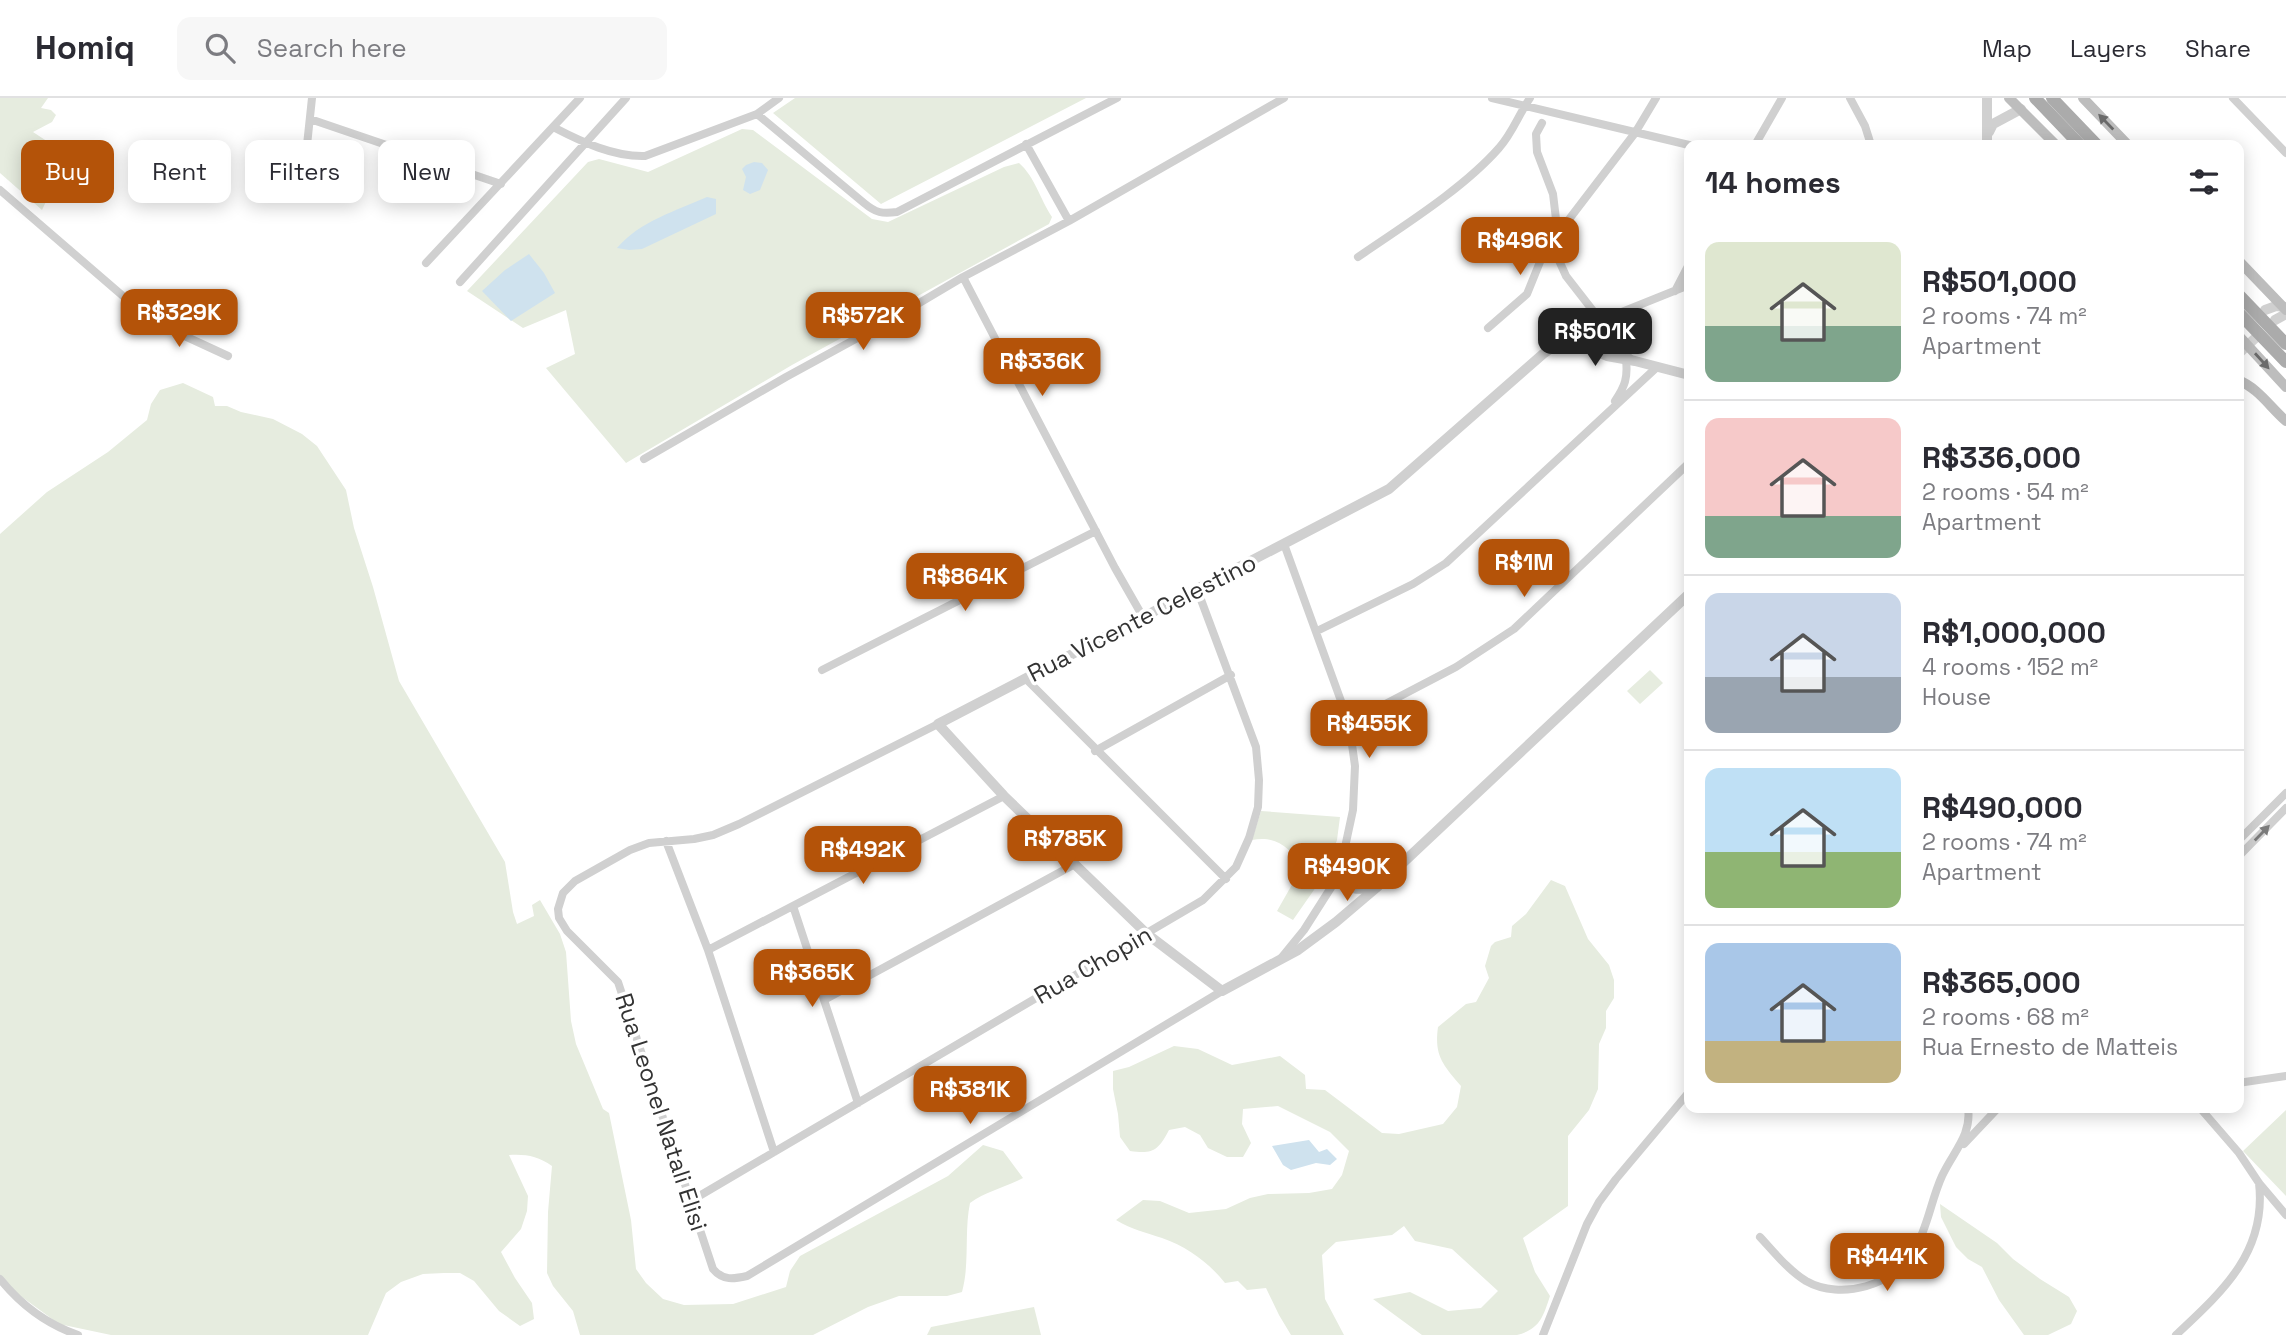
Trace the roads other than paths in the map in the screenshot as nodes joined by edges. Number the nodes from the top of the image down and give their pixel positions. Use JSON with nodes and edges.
{"nodes":[{"id":1,"x":312,"y":98,"type":"edge"},
{"id":2,"x":580,"y":98,"type":"edge"},
{"id":3,"x":626,"y":98,"type":"edge"},
{"id":4,"x":779,"y":98,"type":"edge"},
{"id":5,"x":1117,"y":98,"type":"edge"},
{"id":6,"x":1284,"y":98,"type":"edge"},
{"id":7,"x":1492,"y":98,"type":"edge"},
{"id":8,"x":1530,"y":98,"type":"edge"},
{"id":9,"x":1656,"y":98,"type":"edge"},
{"id":10,"x":1782,"y":98,"type":"edge"},
{"id":11,"x":1850,"y":98,"type":"edge"},
{"id":12,"x":1987,"y":98,"type":"edge"},
{"id":13,"x":2009,"y":98,"type":"edge"},
{"id":14,"x":2035,"y":98,"type":"edge"},
{"id":15,"x":2052,"y":98,"type":"edge"},
{"id":16,"x":2083,"y":98,"type":"edge"},
{"id":17,"x":2237,"y":100,"type":"edge"},
{"id":18,"x":1525,"y":107,"type":"junction"},
{"id":19,"x":2021,"y":109,"type":"junction"},
{"id":20,"x":757,"y":114,"type":"junction"},
{"id":21,"x":310,"y":119,"type":"junction"},
{"id":22,"x":1542,"y":123,"type":"dead end"},
{"id":23,"x":555,"y":128,"type":"junction"},
{"id":24,"x":1988,"y":132,"type":"junction"},
{"id":25,"x":1635,"y":133,"type":"junction"},
{"id":26,"x":308,"y":140,"type":"edge"},
{"id":27,"x":1758,"y":140,"type":"edge"},
{"id":28,"x":1869,"y":140,"type":"edge"},
{"id":29,"x":1987,"y":140,"type":"edge"},
{"id":30,"x":2051,"y":140,"type":"edge"},
{"id":31,"x":2075,"y":140,"type":"edge"},
{"id":32,"x":2092,"y":140,"type":"edge"},
{"id":33,"x":2124,"y":140,"type":"edge"},
{"id":34,"x":584,"y":143,"type":"junction"},
{"id":35,"x":1026,"y":144,"type":"junction"},
{"id":36,"x":1684,"y":144,"type":"edge"},
{"id":37,"x":2286,"y":153,"type":"edge"},
{"id":38,"x":501,"y":184,"type":"junction"},
{"id":39,"x":0,"y":190,"type":"edge"},
{"id":40,"x":1069,"y":221,"type":"junction"},
{"id":41,"x":1558,"y":236,"type":"junction"},
{"id":42,"x":1358,"y":257,"type":"dead end"},
{"id":43,"x":426,"y":263,"type":"dead end"},
{"id":44,"x":2244,"y":266,"type":"edge"},
{"id":45,"x":1684,"y":274,"type":"edge"},
{"id":46,"x":962,"y":277,"type":"junction"},
{"id":47,"x":460,"y":282,"type":"dead end"},
{"id":48,"x":1684,"y":287,"type":"edge"},
{"id":49,"x":1675,"y":291,"type":"junction"},
{"id":50,"x":2244,"y":300,"type":"edge"},
{"id":51,"x":2285,"y":309,"type":"edge"},
{"id":52,"x":2265,"y":310,"type":"dead end"},
{"id":53,"x":2244,"y":318,"type":"edge"},
{"id":54,"x":2275,"y":320,"type":"dead end"},
{"id":55,"x":1601,"y":321,"type":"junction"},
{"id":56,"x":1488,"y":328,"type":"dead end"},
{"id":57,"x":1566,"y":338,"type":"junction"},
{"id":58,"x":2244,"y":342,"type":"edge"},
{"id":59,"x":2286,"y":344,"type":"edge"},
{"id":60,"x":228,"y":356,"type":"dead end"},
{"id":61,"x":1630,"y":361,"type":"junction"},
{"id":62,"x":2286,"y":362,"type":"edge"},
{"id":63,"x":1656,"y":368,"type":"junction"},
{"id":64,"x":1684,"y":374,"type":"edge"},
{"id":65,"x":2244,"y":382,"type":"edge"},
{"id":66,"x":2286,"y":387,"type":"edge"},
{"id":67,"x":1605,"y":414,"type":"junction"},
{"id":68,"x":2286,"y":421,"type":"edge"},
{"id":69,"x":644,"y":459,"type":"dead end"},
{"id":70,"x":1684,"y":468,"type":"edge"},
{"id":71,"x":1096,"y":531,"type":"junction"},
{"id":72,"x":1284,"y":544,"type":"junction"},
{"id":73,"x":1197,"y":589,"type":"junction"},
{"id":74,"x":1684,"y":599,"type":"edge"},
{"id":75,"x":1143,"y":617,"type":"junction"},
{"id":76,"x":1317,"y":631,"type":"junction"},
{"id":77,"x":822,"y":670,"type":"dead end"},
{"id":78,"x":1231,"y":675,"type":"junction"},
{"id":79,"x":1025,"y":678,"type":"junction"},
{"id":80,"x":1349,"y":723,"type":"junction"},
{"id":81,"x":938,"y":724,"type":"junction"},
{"id":82,"x":1096,"y":751,"type":"junction"},
{"id":83,"x":2286,"y":793,"type":"edge"},
{"id":84,"x":1004,"y":796,"type":"junction"},
{"id":85,"x":2286,"y":808,"type":"edge"},
{"id":86,"x":2244,"y":835,"type":"edge"},
{"id":87,"x":666,"y":841,"type":"junction"},
{"id":88,"x":2244,"y":851,"type":"edge"},
{"id":89,"x":1075,"y":864,"type":"junction"},
{"id":90,"x":1339,"y":875,"type":"junction"},
{"id":91,"x":1226,"y":879,"type":"junction"},
{"id":92,"x":1377,"y":888,"type":"junction"},
{"id":93,"x":563,"y":893,"type":"joint"},
{"id":94,"x":793,"y":906,"type":"junction"},
{"id":95,"x":1147,"y":934,"type":"junction"},
{"id":96,"x":708,"y":950,"type":"junction"},
{"id":97,"x":1277,"y":961,"type":"junction"},
{"id":98,"x":1222,"y":991,"type":"junction"},
{"id":99,"x":824,"y":1000,"type":"junction"},
{"id":100,"x":2286,"y":1076,"type":"edge"},
{"id":101,"x":2244,"y":1082,"type":"edge"},
{"id":102,"x":1684,"y":1098,"type":"edge"},
{"id":103,"x":858,"y":1103,"type":"junction"},
{"id":104,"x":1968,"y":1113,"type":"edge"},
{"id":105,"x":1992,"y":1113,"type":"edge"},
{"id":106,"x":2204,"y":1113,"type":"edge"},
{"id":107,"x":774,"y":1152,"type":"junction"},
{"id":108,"x":1955,"y":1154,"type":"junction"},
{"id":109,"x":2259,"y":1183,"type":"junction"},
{"id":110,"x":689,"y":1202,"type":"junction"},
{"id":111,"x":2286,"y":1215,"type":"edge"},
{"id":112,"x":1760,"y":1237,"type":"dead end"},
{"id":113,"x":0,"y":1279,"type":"edge"},
{"id":114,"x":78,"y":1335,"type":"edge"},
{"id":115,"x":1543,"y":1335,"type":"edge"},
{"id":116,"x":2176,"y":1335,"type":"edge"}],
"edges":[{"from":1,"to":21,"type":"street"},
{"from":2,"to":23,"type":"street"},
{"from":3,"to":34,"type":"street"},
{"from":4,"to":20,"type":"street"},
{"from":5,"to":35,"type":"street"},
{"from":6,"to":40,"type":"street"},
{"from":7,"to":18,"type":"street"},
{"from":8,"to":18,"type":"street"},
{"from":9,"to":25,"type":"street"},
{"from":10,"to":27,"type":"street"},
{"from":11,"to":28,"type":"street"},
{"from":12,"to":24,"type":"street"},
{"from":13,"to":19,"type":"main road"},
{"from":14,"to":31,"type":"main road"},
{"from":15,"to":32,"type":"main road"},
{"from":33,"to":16,"type":"main road","one_way":true},
{"from":17,"to":37,"type":"street"},
{"from":18,"to":25,"type":"street"},
{"from":18,"to":42,"type":"street"},
{"from":19,"to":24,"type":"street"},
{"from":19,"to":30,"type":"main road"},
{"from":20,"to":34,"type":"street"},
{"from":20,"to":35,"type":"street"},
{"from":21,"to":26,"type":"street"},
{"from":21,"to":38,"type":"street"},
{"from":22,"to":41,"type":"street"},
{"from":23,"to":34,"type":"street"},
{"from":23,"to":38,"type":"street"},
{"from":24,"to":29,"type":"street"},
{"from":25,"to":36,"type":"street"},
{"from":25,"to":41,"type":"street"},
{"from":34,"to":47,"type":"street"},
{"from":35,"to":40,"type":"street"},
{"from":38,"to":43,"type":"street"},
{"from":39,"to":60,"type":"street"},
{"from":40,"to":46,"type":"street"},
{"from":41,"to":55,"type":"street"},
{"from":41,"to":56,"type":"street"},
{"from":44,"to":51,"type":"main road"},
{"from":45,"to":49,"type":"street"},
{"from":46,"to":69,"type":"street"},
{"from":46,"to":71,"type":"street"},
{"from":48,"to":49,"type":"street","name":"Rua Vicente Celestino"},
{"from":49,"to":55,"type":"street","name":"Rua Vicente Celestino"},
{"from":50,"to":59,"type":"main road"},
{"from":51,"to":52,"type":"street"},
{"from":51,"to":54,"type":"street"},
{"from":53,"to":62,"type":"main road"},
{"from":55,"to":57,"type":"street","name":"Rua Vicente Celestino"},
{"from":55,"to":61,"type":"street"},
{"from":57,"to":61,"type":"street"},
{"from":57,"to":72,"type":"street","name":"Rua Vicente Celestino"},
{"from":58,"to":66,"type":"main road","one_way":true},
{"from":61,"to":63,"type":"street"},
{"from":61,"to":67,"type":"street"},
{"from":63,"to":64,"type":"street"},
{"from":63,"to":67,"type":"street"},
{"from":65,"to":68,"type":"main road"},
{"from":67,"to":76,"type":"street"},
{"from":70,"to":80,"type":"street"},
{"from":71,"to":75,"type":"street"},
{"from":71,"to":77,"type":"street"},
{"from":72,"to":73,"type":"street","name":"Rua Vicente Celestino"},
{"from":72,"to":76,"type":"street"},
{"from":73,"to":75,"type":"street","name":"Rua Vicente Celestino"},
{"from":73,"to":78,"type":"street","name":"Rua Chopin"},
{"from":74,"to":92,"type":"street"},
{"from":75,"to":79,"type":"street","name":"Rua Vicente Celestino"},
{"from":76,"to":80,"type":"street"},
{"from":78,"to":82,"type":"street"},
{"from":78,"to":91,"type":"street","name":"Rua Chopin"},
{"from":79,"to":81,"type":"street","name":"Rua Vicente Celestino"},
{"from":79,"to":82,"type":"street"},
{"from":80,"to":90,"type":"street"},
{"from":81,"to":84,"type":"street"},
{"from":81,"to":87,"type":"street","name":"Rua Vicente Celestino"},
{"from":82,"to":91,"type":"street"},
{"from":83,"to":86,"type":"street"},
{"from":84,"to":89,"type":"street"},
{"from":84,"to":94,"type":"street"},
{"from":88,"to":85,"type":"street","one_way":true},
{"from":87,"to":93,"type":"street","name":"Rua Vicente Celestino"},
{"from":87,"to":96,"type":"street"},
{"from":89,"to":95,"type":"street"},
{"from":89,"to":99,"type":"street"},
{"from":90,"to":92,"type":"street"},
{"from":90,"to":97,"type":"street"},
{"from":91,"to":95,"type":"street","name":"Rua Chopin"},
{"from":92,"to":97,"type":"street"},
{"from":93,"to":110,"type":"street","name":"Rua Leonel Natali Elisi"},
{"from":94,"to":96,"type":"street"},
{"from":94,"to":99,"type":"street"},
{"from":95,"to":98,"type":"street"},
{"from":95,"to":103,"type":"street","name":"Rua Chopin"},
{"from":96,"to":107,"type":"street"},
{"from":97,"to":98,"type":"street"},
{"from":98,"to":110,"type":"street","name":"Rua Leonel Natali Elisi"},
{"from":99,"to":103,"type":"street"},
{"from":100,"to":101,"type":"street"},
{"from":102,"to":115,"type":"street"},
{"from":103,"to":107,"type":"street","name":"Rua Chopin"},
{"from":104,"to":108,"type":"street"},
{"from":105,"to":108,"type":"street"},
{"from":106,"to":109,"type":"street"},
{"from":107,"to":110,"type":"street","name":"Rua Chopin"},
{"from":108,"to":112,"type":"street"},
{"from":109,"to":111,"type":"street"},
{"from":109,"to":116,"type":"street"},
{"from":113,"to":114,"type":"street"}]}
